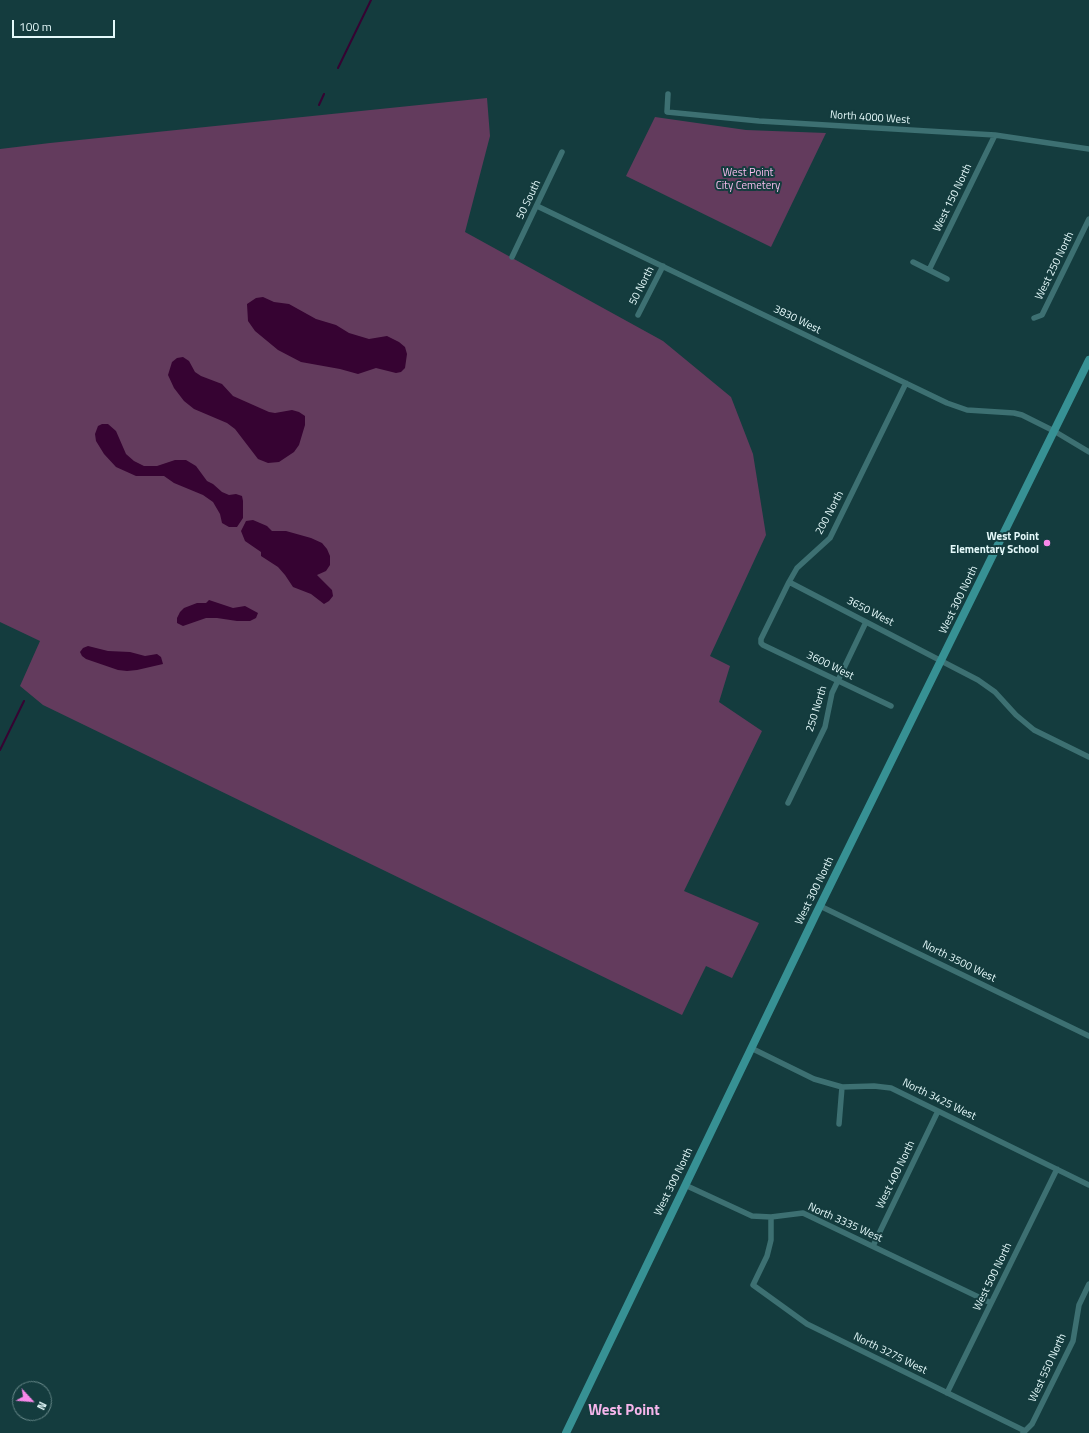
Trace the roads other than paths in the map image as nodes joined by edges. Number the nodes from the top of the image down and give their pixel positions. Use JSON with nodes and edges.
{"nodes":[{"id":1,"x":668,"y":94,"type":"dead end"},
{"id":2,"x":995,"y":135,"type":"junction"},
{"id":3,"x":1089,"y":149,"type":"edge"},
{"id":4,"x":562,"y":152,"type":"dead end"},
{"id":5,"x":537,"y":206,"type":"junction"},
{"id":6,"x":1089,"y":219,"type":"edge"},
{"id":7,"x":512,"y":257,"type":"dead end"},
{"id":8,"x":913,"y":262,"type":"dead end"},
{"id":9,"x":663,"y":266,"type":"junction"},
{"id":10,"x":929,"y":270,"type":"junction"},
{"id":11,"x":948,"y":279,"type":"dead end"},
{"id":12,"x":638,"y":315,"type":"dead end"},
{"id":13,"x":1034,"y":318,"type":"dead end"},
{"id":14,"x":1089,"y":360,"type":"edge"},
{"id":15,"x":906,"y":383,"type":"junction"},
{"id":16,"x":1054,"y":431,"type":"junction"},
{"id":17,"x":1089,"y":452,"type":"edge"},
{"id":18,"x":789,"y":582,"type":"junction"},
{"id":19,"x":866,"y":622,"type":"junction"},
{"id":20,"x":761,"y":643,"type":"joint"},
{"id":21,"x":942,"y":660,"type":"junction"},
{"id":22,"x":837,"y":681,"type":"junction"},
{"id":23,"x":891,"y":706,"type":"dead end"},
{"id":24,"x":1089,"y":757,"type":"edge"},
{"id":25,"x":788,"y":803,"type":"dead end"},
{"id":26,"x":820,"y":906,"type":"junction"},
{"id":27,"x":1089,"y":1036,"type":"edge"},
{"id":28,"x":751,"y":1048,"type":"junction"},
{"id":29,"x":842,"y":1087,"type":"junction"},
{"id":30,"x":938,"y":1111,"type":"junction"},
{"id":31,"x":839,"y":1124,"type":"dead end"},
{"id":32,"x":1057,"y":1169,"type":"junction"},
{"id":33,"x":685,"y":1185,"type":"junction"},
{"id":34,"x":1089,"y":1185,"type":"edge"},
{"id":35,"x":771,"y":1217,"type":"junction"},
{"id":36,"x":873,"y":1246,"type":"junction"},
{"id":37,"x":1089,"y":1284,"type":"edge"},
{"id":38,"x":991,"y":1303,"type":"junction"},
{"id":39,"x":947,"y":1393,"type":"junction"},
{"id":40,"x":1024,"y":1432,"type":"edge"},
{"id":41,"x":566,"y":1433,"type":"edge"}],
"edges":[{"from":1,"to":2,"type":"street","name":"North 4000 West"},
{"from":2,"to":3,"type":"street","name":"North 4000 West"},
{"from":2,"to":10,"type":"street","name":"West 150 North"},
{"from":4,"to":5,"type":"street","name":"50 South"},
{"from":5,"to":7,"type":"street","name":"50 South"},
{"from":5,"to":9,"type":"street","name":"3830 West"},
{"from":6,"to":13,"type":"street","name":"West 250 North"},
{"from":8,"to":10,"type":"street"},
{"from":9,"to":12,"type":"street","name":"50 North"},
{"from":9,"to":15,"type":"street","name":"3830 West"},
{"from":10,"to":11,"type":"street"},
{"from":14,"to":16,"type":"main road","name":"West 300 North"},
{"from":15,"to":16,"type":"street","name":"3830 West"},
{"from":15,"to":18,"type":"street","name":"200 North"},
{"from":16,"to":17,"type":"street","name":"3830 West"},
{"from":16,"to":21,"type":"main road","name":"West 300 North"},
{"from":18,"to":19,"type":"street","name":"3650 West"},
{"from":18,"to":20,"type":"street","name":"200 North"},
{"from":19,"to":21,"type":"street","name":"3650 West"},
{"from":19,"to":22,"type":"street","name":"250 North"},
{"from":20,"to":22,"type":"street","name":"3600 West"},
{"from":21,"to":24,"type":"street","name":"3650 West"},
{"from":21,"to":26,"type":"main road","name":"West 300 North"},
{"from":22,"to":23,"type":"street","name":"3600 West"},
{"from":22,"to":25,"type":"street","name":"250 North"},
{"from":26,"to":27,"type":"street","name":"North 3500 West"},
{"from":26,"to":28,"type":"main road","name":"West 300 North"},
{"from":28,"to":29,"type":"street","name":"North 3425 West"},
{"from":28,"to":33,"type":"main road","name":"West 300 North"},
{"from":29,"to":30,"type":"street","name":"North 3425 West"},
{"from":29,"to":31,"type":"street"},
{"from":30,"to":32,"type":"street","name":"North 3425 West"},
{"from":30,"to":36,"type":"street","name":"West 400 North"},
{"from":32,"to":34,"type":"street","name":"North 3425 West"},
{"from":32,"to":38,"type":"street","name":"West 500 North"},
{"from":33,"to":35,"type":"street","name":"North 3335 West"},
{"from":33,"to":41,"type":"main road","name":"West 300 North"},
{"from":35,"to":36,"type":"street","name":"North 3335 West"},
{"from":35,"to":39,"type":"street","name":"North 3275 West"},
{"from":36,"to":38,"type":"street","name":"North 3335 West"},
{"from":37,"to":40,"type":"street","name":"West 550 North"},
{"from":38,"to":39,"type":"street","name":"West 500 North"},
{"from":39,"to":40,"type":"street","name":"North 3275 West"}]}
